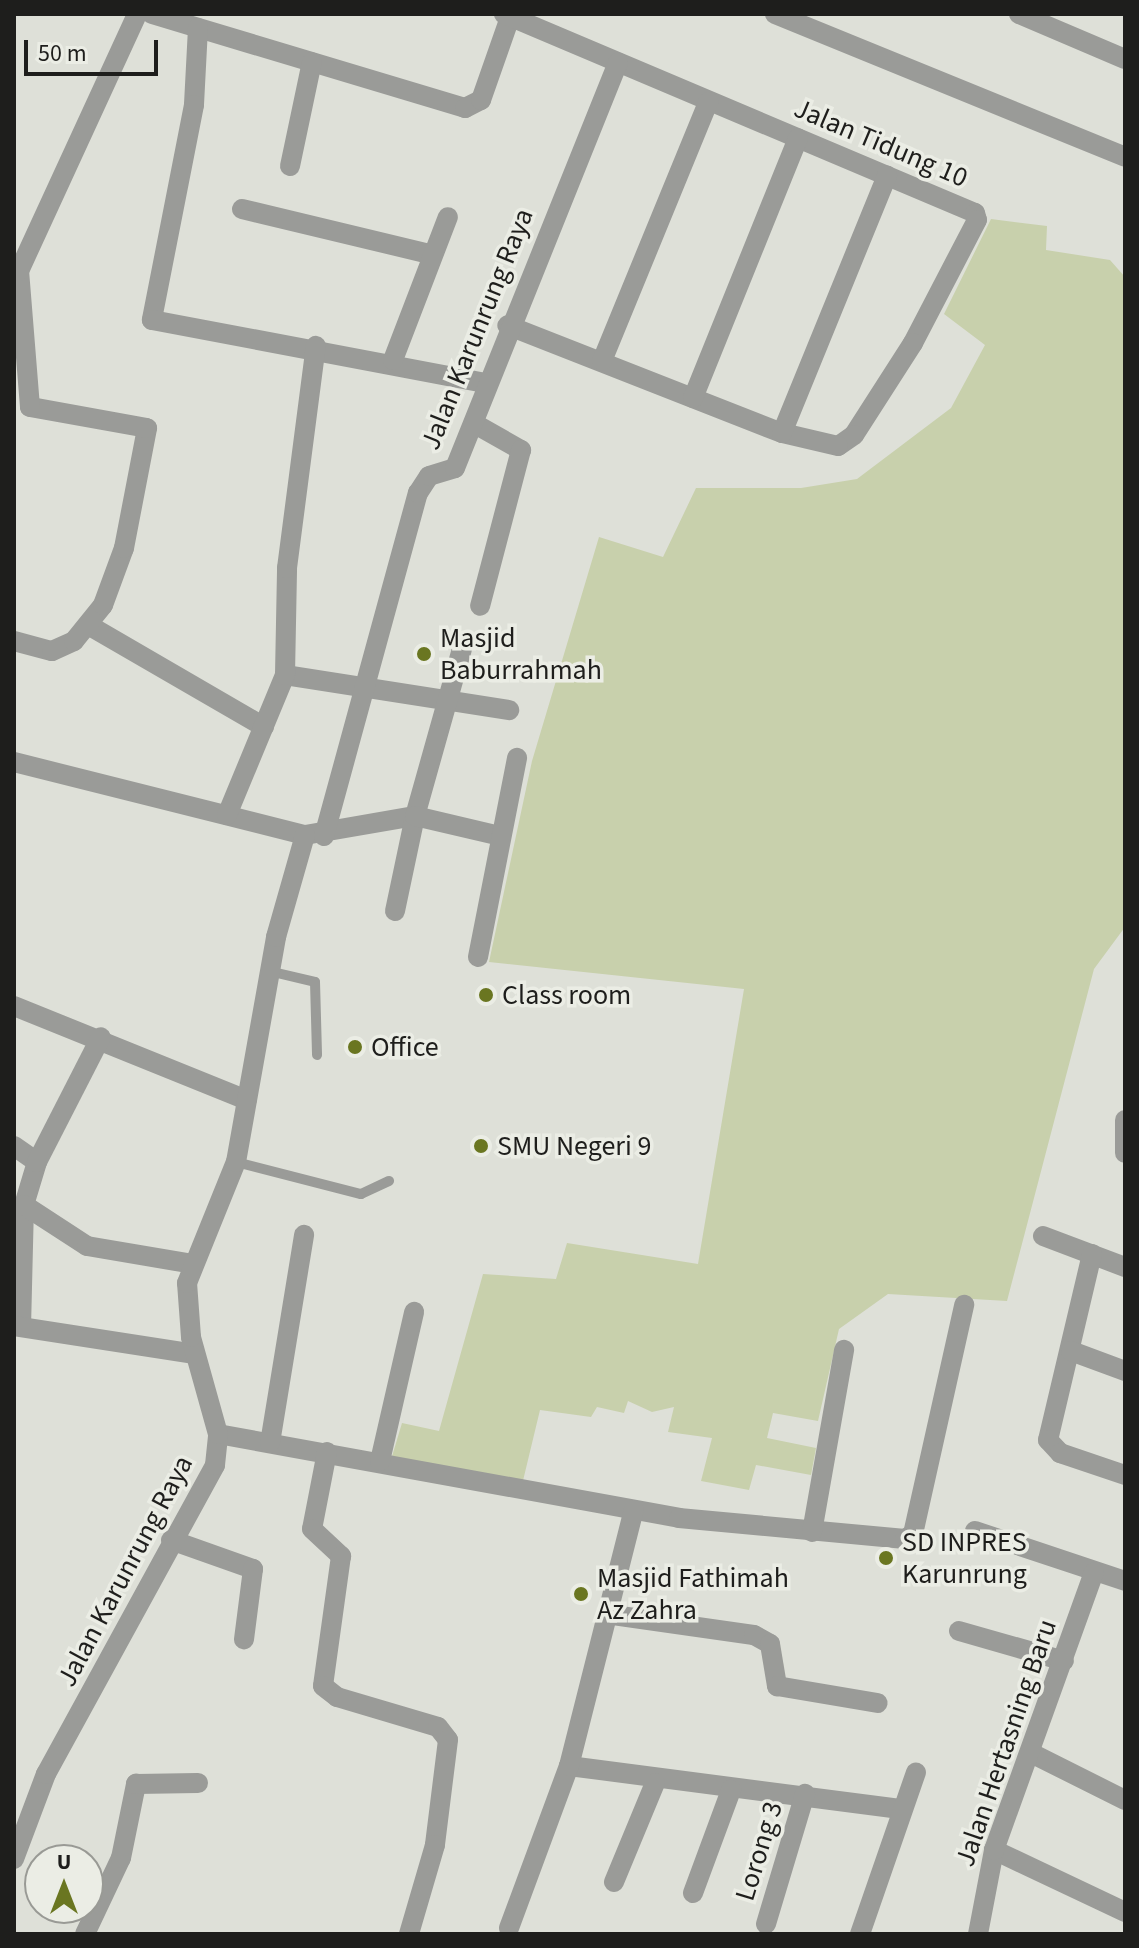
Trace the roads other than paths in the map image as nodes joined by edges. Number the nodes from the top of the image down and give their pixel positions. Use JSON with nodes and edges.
{"nodes":[{"id":1,"x":137,"y":14,"type":"edge"},
{"id":2,"x":152,"y":14,"type":"edge"},
{"id":3,"x":775,"y":14,"type":"edge"},
{"id":4,"x":1019,"y":14,"type":"edge"},
{"id":5,"x":507,"y":15,"type":"edge"},
{"id":6,"x":198,"y":28,"type":"junction"},
{"id":7,"x":1125,"y":59,"type":"edge"},
{"id":8,"x":312,"y":62,"type":"junction"},
{"id":9,"x":618,"y":62,"type":"junction"},
{"id":10,"x":708,"y":102,"type":"junction"},
{"id":11,"x":798,"y":138,"type":"junction"},
{"id":12,"x":1125,"y":157,"type":"edge"},
{"id":13,"x":290,"y":166,"type":"dead end"},
{"id":14,"x":887,"y":176,"type":"junction"},
{"id":15,"x":242,"y":209,"type":"dead end"},
{"id":16,"x":448,"y":217,"type":"dead end"},
{"id":17,"x":433,"y":255,"type":"junction"},
{"id":18,"x":507,"y":325,"type":"junction"},
{"id":19,"x":316,"y":346,"type":"junction"},
{"id":20,"x":393,"y":360,"type":"junction"},
{"id":21,"x":602,"y":361,"type":"junction"},
{"id":22,"x":487,"y":383,"type":"junction"},
{"id":23,"x":693,"y":398,"type":"junction"},
{"id":24,"x":475,"y":424,"type":"junction"},
{"id":25,"x":782,"y":433,"type":"junction"},
{"id":26,"x":480,"y":606,"type":"dead end"},
{"id":27,"x":90,"y":626,"type":"junction"},
{"id":28,"x":14,"y":641,"type":"edge"},
{"id":29,"x":462,"y":649,"type":"dead end"},
{"id":30,"x":285,"y":675,"type":"junction"},
{"id":31,"x":366,"y":688,"type":"junction"},
{"id":32,"x":447,"y":701,"type":"junction"},
{"id":33,"x":509,"y":710,"type":"dead end"},
{"id":34,"x":264,"y":727,"type":"junction"},
{"id":35,"x":517,"y":758,"type":"dead end"},
{"id":36,"x":14,"y":762,"type":"edge"},
{"id":37,"x":227,"y":815,"type":"junction"},
{"id":38,"x":415,"y":816,"type":"junction"},
{"id":39,"x":315,"y":836,"type":"junction"},
{"id":40,"x":500,"y":836,"type":"junction"},
{"id":41,"x":395,"y":911,"type":"dead end"},
{"id":42,"x":478,"y":957,"type":"dead end"},
{"id":43,"x":273,"y":972,"type":"junction"},
{"id":44,"x":14,"y":1006,"type":"edge"},
{"id":45,"x":101,"y":1037,"type":"junction"},
{"id":46,"x":317,"y":1055,"type":"dead end"},
{"id":47,"x":247,"y":1100,"type":"junction"},
{"id":48,"x":1125,"y":1120,"type":"edge"},
{"id":49,"x":14,"y":1146,"type":"edge"},
{"id":50,"x":1125,"y":1153,"type":"edge"},
{"id":51,"x":37,"y":1162,"type":"junction"},
{"id":52,"x":236,"y":1162,"type":"junction"},
{"id":53,"x":389,"y":1181,"type":"dead end"},
{"id":54,"x":24,"y":1205,"type":"junction"},
{"id":55,"x":304,"y":1235,"type":"dead end"},
{"id":56,"x":1043,"y":1236,"type":"dead end"},
{"id":57,"x":1092,"y":1254,"type":"junction"},
{"id":58,"x":193,"y":1264,"type":"junction"},
{"id":59,"x":1125,"y":1267,"type":"edge"},
{"id":60,"x":964,"y":1305,"type":"dead end"},
{"id":61,"x":414,"y":1312,"type":"dead end"},
{"id":62,"x":17,"y":1326,"type":"edge"},
{"id":63,"x":844,"y":1350,"type":"dead end"},
{"id":64,"x":1071,"y":1351,"type":"junction"},
{"id":65,"x":195,"y":1354,"type":"junction"},
{"id":66,"x":1125,"y":1371,"type":"edge"},
{"id":67,"x":218,"y":1434,"type":"junction"},
{"id":68,"x":270,"y":1443,"type":"junction"},
{"id":69,"x":327,"y":1452,"type":"junction"},
{"id":70,"x":380,"y":1461,"type":"junction"},
{"id":71,"x":1125,"y":1475,"type":"edge"},
{"id":72,"x":634,"y":1510,"type":"junction"},
{"id":73,"x":975,"y":1531,"type":"dead end"},
{"id":74,"x":812,"y":1532,"type":"junction"},
{"id":75,"x":171,"y":1540,"type":"junction"},
{"id":76,"x":1094,"y":1572,"type":"junction"},
{"id":77,"x":1125,"y":1581,"type":"edge"},
{"id":78,"x":613,"y":1615,"type":"junction"},
{"id":79,"x":959,"y":1631,"type":"dead end"},
{"id":80,"x":244,"y":1639,"type":"dead end"},
{"id":81,"x":1064,"y":1661,"type":"junction"},
{"id":82,"x":878,"y":1703,"type":"dead end"},
{"id":83,"x":1033,"y":1754,"type":"junction"},
{"id":84,"x":569,"y":1766,"type":"junction"},
{"id":85,"x":916,"y":1772,"type":"dead end"},
{"id":86,"x":198,"y":1783,"type":"dead end"},
{"id":87,"x":655,"y":1783,"type":"junction"},
{"id":88,"x":731,"y":1790,"type":"junction"},
{"id":89,"x":805,"y":1794,"type":"junction"},
{"id":90,"x":1125,"y":1800,"type":"edge"},
{"id":91,"x":902,"y":1809,"type":"junction"},
{"id":92,"x":994,"y":1850,"type":"junction"},
{"id":93,"x":14,"y":1859,"type":"edge"},
{"id":94,"x":614,"y":1882,"type":"dead end"},
{"id":95,"x":693,"y":1893,"type":"dead end"},
{"id":96,"x":1125,"y":1912,"type":"edge"},
{"id":97,"x":766,"y":1924,"type":"dead end"},
{"id":98,"x":509,"y":1928,"type":"dead end"},
{"id":99,"x":85,"y":1934,"type":"edge"},
{"id":100,"x":409,"y":1934,"type":"edge"},
{"id":101,"x":860,"y":1934,"type":"edge"},
{"id":102,"x":978,"y":1934,"type":"edge"}],
"edges":[{"from":1,"to":27,"type":"street"},
{"from":2,"to":6,"type":"street"},
{"from":3,"to":12,"type":"street"},
{"from":4,"to":7,"type":"street"},
{"from":5,"to":8,"type":"street"},
{"from":5,"to":9,"type":"street","name":"Jalan Tidung 10"},
{"from":6,"to":8,"type":"street"},
{"from":6,"to":19,"type":"street"},
{"from":8,"to":13,"type":"street"},
{"from":9,"to":10,"type":"street","name":"Jalan Tidung 10"},
{"from":9,"to":18,"type":"street","name":"Jalan Karunrung Raya"},
{"from":10,"to":11,"type":"street","name":"Jalan Tidung 10"},
{"from":10,"to":21,"type":"street"},
{"from":11,"to":14,"type":"street","name":"Jalan Tidung 10"},
{"from":11,"to":23,"type":"street"},
{"from":14,"to":25,"type":"street"},
{"from":14,"to":25,"type":"street","name":"Jalan Tidung 10"},
{"from":15,"to":17,"type":"street"},
{"from":16,"to":17,"type":"street"},
{"from":17,"to":20,"type":"street"},
{"from":18,"to":21,"type":"street","name":"Jalan Tidung 10"},
{"from":18,"to":22,"type":"street","name":"Jalan Karunrung Raya"},
{"from":19,"to":20,"type":"street"},
{"from":19,"to":30,"type":"street"},
{"from":20,"to":22,"type":"street"},
{"from":21,"to":23,"type":"street","name":"Jalan Tidung 10"},
{"from":22,"to":24,"type":"street","name":"Jalan Karunrung Raya"},
{"from":23,"to":25,"type":"street","name":"Jalan Tidung 10"},
{"from":24,"to":26,"type":"street"},
{"from":24,"to":31,"type":"street","name":"Jalan Karunrung Raya"},
{"from":27,"to":28,"type":"street"},
{"from":27,"to":34,"type":"street"},
{"from":29,"to":32,"type":"street"},
{"from":30,"to":31,"type":"street"},
{"from":30,"to":34,"type":"street"},
{"from":31,"to":32,"type":"street"},
{"from":31,"to":39,"type":"street","name":"Jalan Karunrung Raya"},
{"from":32,"to":33,"type":"street"},
{"from":32,"to":38,"type":"street"},
{"from":34,"to":37,"type":"street"},
{"from":35,"to":40,"type":"street"},
{"from":36,"to":37,"type":"street"},
{"from":37,"to":39,"type":"street"},
{"from":38,"to":39,"type":"street"},
{"from":38,"to":40,"type":"street"},
{"from":38,"to":41,"type":"street"},
{"from":39,"to":43,"type":"street","name":"Jalan Karunrung Raya"},
{"from":40,"to":42,"type":"street"},
{"from":43,"to":46,"type":"lane"},
{"from":43,"to":47,"type":"street","name":"Jalan Karunrung Raya"},
{"from":44,"to":45,"type":"street"},
{"from":45,"to":47,"type":"street"},
{"from":45,"to":51,"type":"street"},
{"from":47,"to":52,"type":"street","name":"Jalan Karunrung Raya"},
{"from":48,"to":50,"type":"street"},
{"from":49,"to":51,"type":"street"},
{"from":51,"to":54,"type":"street"},
{"from":52,"to":53,"type":"lane"},
{"from":52,"to":58,"type":"street","name":"Jalan Karunrung Raya"},
{"from":54,"to":58,"type":"street"},
{"from":54,"to":62,"type":"street"},
{"from":55,"to":68,"type":"street"},
{"from":56,"to":57,"type":"street"},
{"from":57,"to":59,"type":"street"},
{"from":57,"to":64,"type":"street"},
{"from":58,"to":65,"type":"street","name":"Jalan Karunrung Raya"},
{"from":60,"to":74,"type":"street"},
{"from":61,"to":70,"type":"street"},
{"from":62,"to":65,"type":"street"},
{"from":63,"to":74,"type":"street"},
{"from":64,"to":66,"type":"street"},
{"from":64,"to":71,"type":"street"},
{"from":65,"to":67,"type":"street","name":"Jalan Karunrung Raya"},
{"from":67,"to":68,"type":"street"},
{"from":67,"to":75,"type":"street","name":"Jalan Karunrung Raya"},
{"from":68,"to":69,"type":"street"},
{"from":69,"to":70,"type":"street"},
{"from":69,"to":100,"type":"street"},
{"from":70,"to":72,"type":"street"},
{"from":72,"to":74,"type":"street"},
{"from":72,"to":78,"type":"street"},
{"from":73,"to":76,"type":"street"},
{"from":75,"to":80,"type":"street"},
{"from":75,"to":93,"type":"street","name":"Jalan Karunrung Raya"},
{"from":76,"to":77,"type":"street"},
{"from":76,"to":81,"type":"street","name":"Jalan Hertasning Baru"},
{"from":78,"to":82,"type":"street"},
{"from":78,"to":84,"type":"street"},
{"from":79,"to":81,"type":"street"},
{"from":81,"to":83,"type":"street","name":"Jalan Hertasning Baru"},
{"from":83,"to":90,"type":"street"},
{"from":83,"to":92,"type":"street","name":"Jalan Hertasning Baru"},
{"from":84,"to":87,"type":"street"},
{"from":84,"to":98,"type":"street"},
{"from":85,"to":91,"type":"street"},
{"from":86,"to":99,"type":"street"},
{"from":87,"to":88,"type":"street"},
{"from":87,"to":94,"type":"street"},
{"from":88,"to":89,"type":"street"},
{"from":88,"to":95,"type":"street"},
{"from":89,"to":91,"type":"street"},
{"from":89,"to":97,"type":"street","name":"Lorong 3"},
{"from":91,"to":101,"type":"street"},
{"from":92,"to":96,"type":"street"},
{"from":92,"to":102,"type":"street","name":"Jalan Hertasning Baru"}]}
